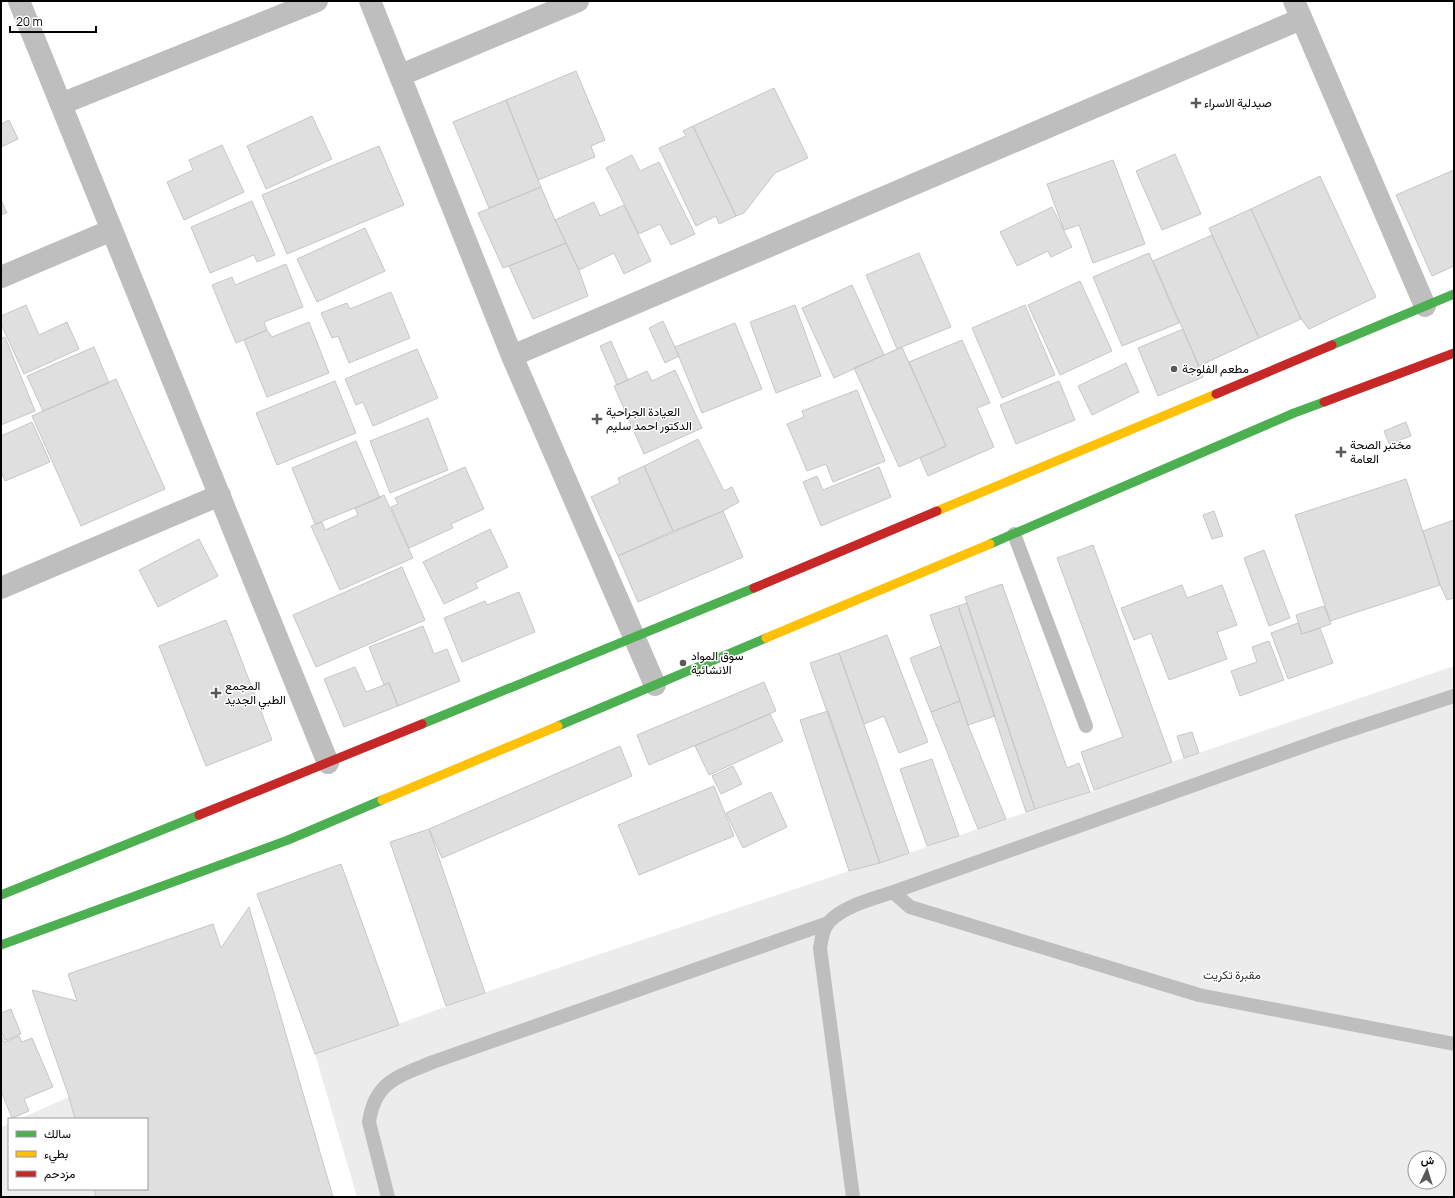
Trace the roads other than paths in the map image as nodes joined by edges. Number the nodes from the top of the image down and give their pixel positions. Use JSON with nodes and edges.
{"nodes":[{"id":1,"x":19,"y":1,"type":"edge"},
{"id":2,"x":317,"y":1,"type":"edge"},
{"id":3,"x":370,"y":1,"type":"edge"},
{"id":4,"x":578,"y":1,"type":"edge"},
{"id":5,"x":1297,"y":10,"type":"edge"},
{"id":6,"x":401,"y":75,"type":"junction"},
{"id":7,"x":61,"y":104,"type":"junction"},
{"id":8,"x":112,"y":230,"type":"junction"},
{"id":9,"x":1,"y":277,"type":"edge"},
{"id":10,"x":1454,"y":294,"type":"edge"},
{"id":11,"x":1425,"y":306,"type":"junction"},
{"id":12,"x":1454,"y":353,"type":"edge"},
{"id":13,"x":512,"y":356,"type":"junction"},
{"id":14,"x":220,"y":494,"type":"junction"},
{"id":15,"x":1014,"y":534,"type":"junction"},
{"id":16,"x":1,"y":588,"type":"edge"},
{"id":17,"x":634,"y":638,"type":"junction"},
{"id":18,"x":655,"y":685,"type":"junction"},
{"id":19,"x":1454,"y":696,"type":"edge"},
{"id":20,"x":1086,"y":726,"type":"dead end"},
{"id":21,"x":328,"y":763,"type":"junction"},
{"id":22,"x":893,"y":892,"type":"junction"},
{"id":23,"x":1,"y":894,"type":"edge"},
{"id":24,"x":828,"y":923,"type":"junction"},
{"id":25,"x":1,"y":945,"type":"edge"},
{"id":26,"x":1454,"y":1044,"type":"edge"},
{"id":27,"x":388,"y":1197,"type":"edge"},
{"id":28,"x":853,"y":1197,"type":"edge"}],
"edges":[{"from":1,"to":7,"type":"street"},
{"from":2,"to":7,"type":"street"},
{"from":3,"to":6,"type":"street"},
{"from":4,"to":6,"type":"street"},
{"from":5,"to":11,"type":"street"},
{"from":5,"to":13,"type":"street"},
{"from":6,"to":13,"type":"street"},
{"from":7,"to":8,"type":"street"},
{"from":8,"to":9,"type":"street"},
{"from":8,"to":14,"type":"street"},
{"from":10,"to":11,"type":"main road"},
{"from":11,"to":17,"type":"main road"},
{"from":12,"to":15,"type":"main road"},
{"from":13,"to":17,"type":"street"},
{"from":14,"to":16,"type":"street"},
{"from":14,"to":21,"type":"street"},
{"from":15,"to":18,"type":"main road"},
{"from":15,"to":20,"type":"lane"},
{"from":17,"to":18,"type":"street"},
{"from":17,"to":21,"type":"main road"},
{"from":18,"to":25,"type":"main road"},
{"from":19,"to":22,"type":"lane"},
{"from":21,"to":23,"type":"main road"},
{"from":22,"to":24,"type":"lane"},
{"from":22,"to":26,"type":"lane"},
{"from":24,"to":27,"type":"lane"},
{"from":24,"to":28,"type":"lane"}]}
